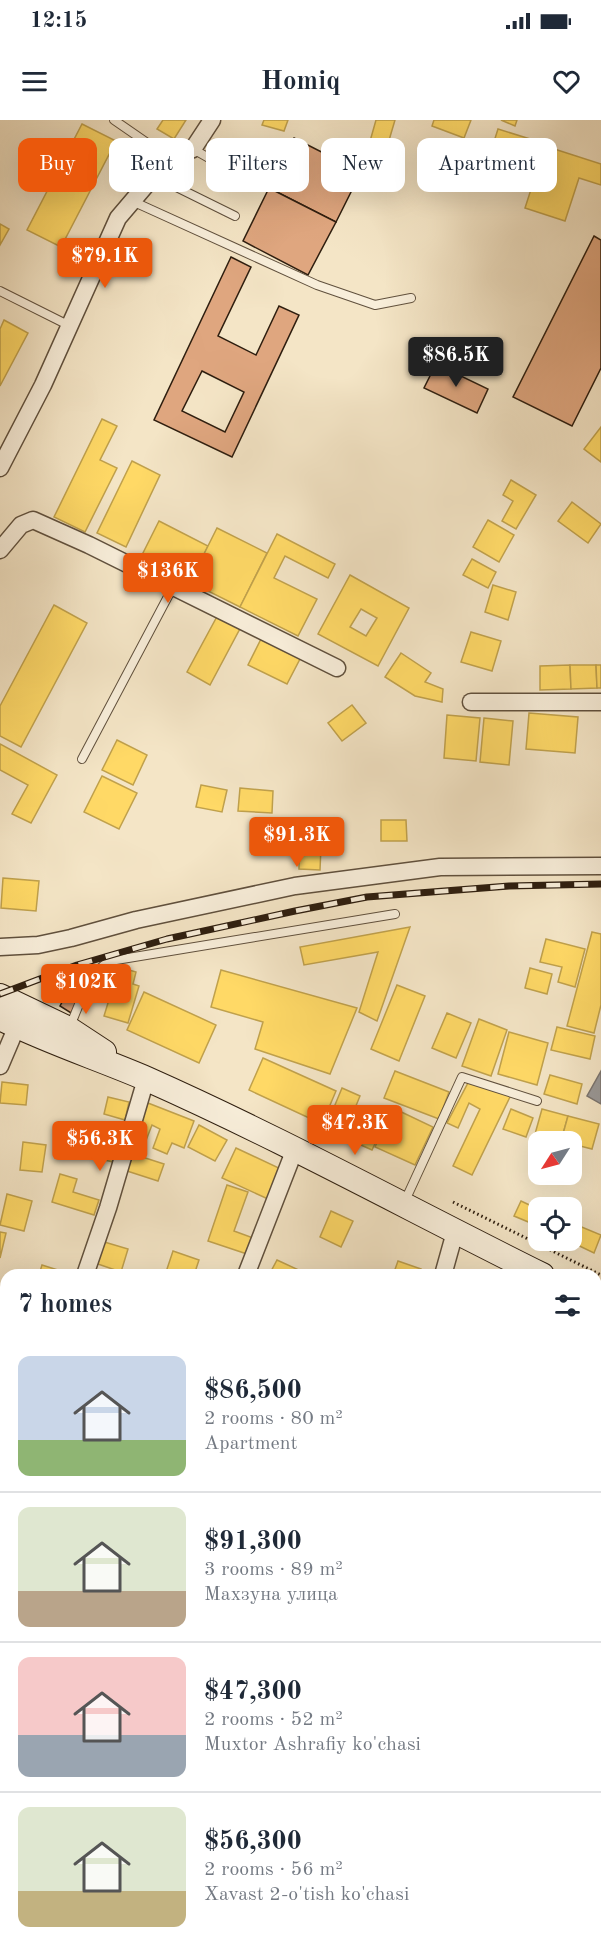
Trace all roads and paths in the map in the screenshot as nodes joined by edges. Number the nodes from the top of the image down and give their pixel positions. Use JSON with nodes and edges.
{"nodes":[{"id":1,"x":114,"y":120,"type":"edge"},
{"id":2,"x":212,"y":120,"type":"edge"},
{"id":3,"x":140,"y":138,"type":"edge"},
{"id":4,"x":194,"y":147,"type":"edge"},
{"id":5,"x":140,"y":192,"type":"edge"},
{"id":6,"x":186,"y":192,"type":"edge"},
{"id":7,"x":132,"y":201,"type":"junction"},
{"id":8,"x":235,"y":216,"type":"dead end"},
{"id":9,"x":0,"y":291,"type":"edge"},
{"id":10,"x":411,"y":298,"type":"dead end"},
{"id":11,"x":70,"y":326,"type":"junction"},
{"id":12,"x":0,"y":468,"type":"edge"},
{"id":13,"x":0,"y":550,"type":"edge"},
{"id":14,"x":173,"y":587,"type":"junction"},
{"id":15,"x":337,"y":668,"type":"dead end"},
{"id":16,"x":471,"y":702,"type":"dead end"},
{"id":17,"x":601,"y":702,"type":"edge"},
{"id":18,"x":82,"y":759,"type":"dead end"},
{"id":19,"x":601,"y":866,"type":"edge"},
{"id":20,"x":395,"y":914,"type":"dead end"},
{"id":21,"x":0,"y":947,"type":"edge"},
{"id":22,"x":0,"y":996,"type":"edge"},
{"id":23,"x":9,"y":1022,"type":"edge"},
{"id":24,"x":69,"y":1029,"type":"junction"},
{"id":25,"x":0,"y":1066,"type":"edge"},
{"id":26,"x":146,"y":1079,"type":"junction"},
{"id":27,"x":537,"y":1101,"type":"dead end"},
{"id":28,"x":295,"y":1149,"type":"junction"},
{"id":29,"x":453,"y":1202,"type":"dead end"},
{"id":30,"x":404,"y":1203,"type":"junction"},
{"id":31,"x":455,"y":1232,"type":"junction"},
{"id":32,"x":87,"y":1269,"type":"edge"},
{"id":33,"x":248,"y":1269,"type":"edge"},
{"id":34,"x":445,"y":1269,"type":"edge"},
{"id":35,"x":530,"y":1269,"type":"edge"},
{"id":36,"x":589,"y":1269,"type":"edge"}],
"edges":[{"from":1,"to":3,"type":"lane"},
{"from":2,"to":4,"type":"street"},
{"from":5,"to":7,"type":"street"},
{"from":6,"to":8,"type":"lane"},
{"from":7,"to":10,"type":"lane"},
{"from":7,"to":11,"type":"street"},
{"from":9,"to":11,"type":"lane"},
{"from":11,"to":12,"type":"street"},
{"from":13,"to":14,"type":"street"},
{"from":14,"to":15,"type":"street"},
{"from":14,"to":18,"type":"lane"},
{"from":16,"to":17,"type":"street"},
{"from":19,"to":21,"type":"street"},
{"from":20,"to":24,"type":"lane"},
{"from":22,"to":24,"type":"main road"},
{"from":23,"to":25,"type":"street"},
{"from":23,"to":26,"type":"main road"},
{"from":24,"to":26,"type":"main road"},
{"from":26,"to":28,"type":"main road"},
{"from":26,"to":32,"type":"street"},
{"from":27,"to":30,"type":"lane"},
{"from":28,"to":30,"type":"main road"},
{"from":28,"to":33,"type":"street"},
{"from":29,"to":36,"type":"path"},
{"from":30,"to":31,"type":"main road"},
{"from":31,"to":34,"type":"street"},
{"from":31,"to":35,"type":"main road"}]}
